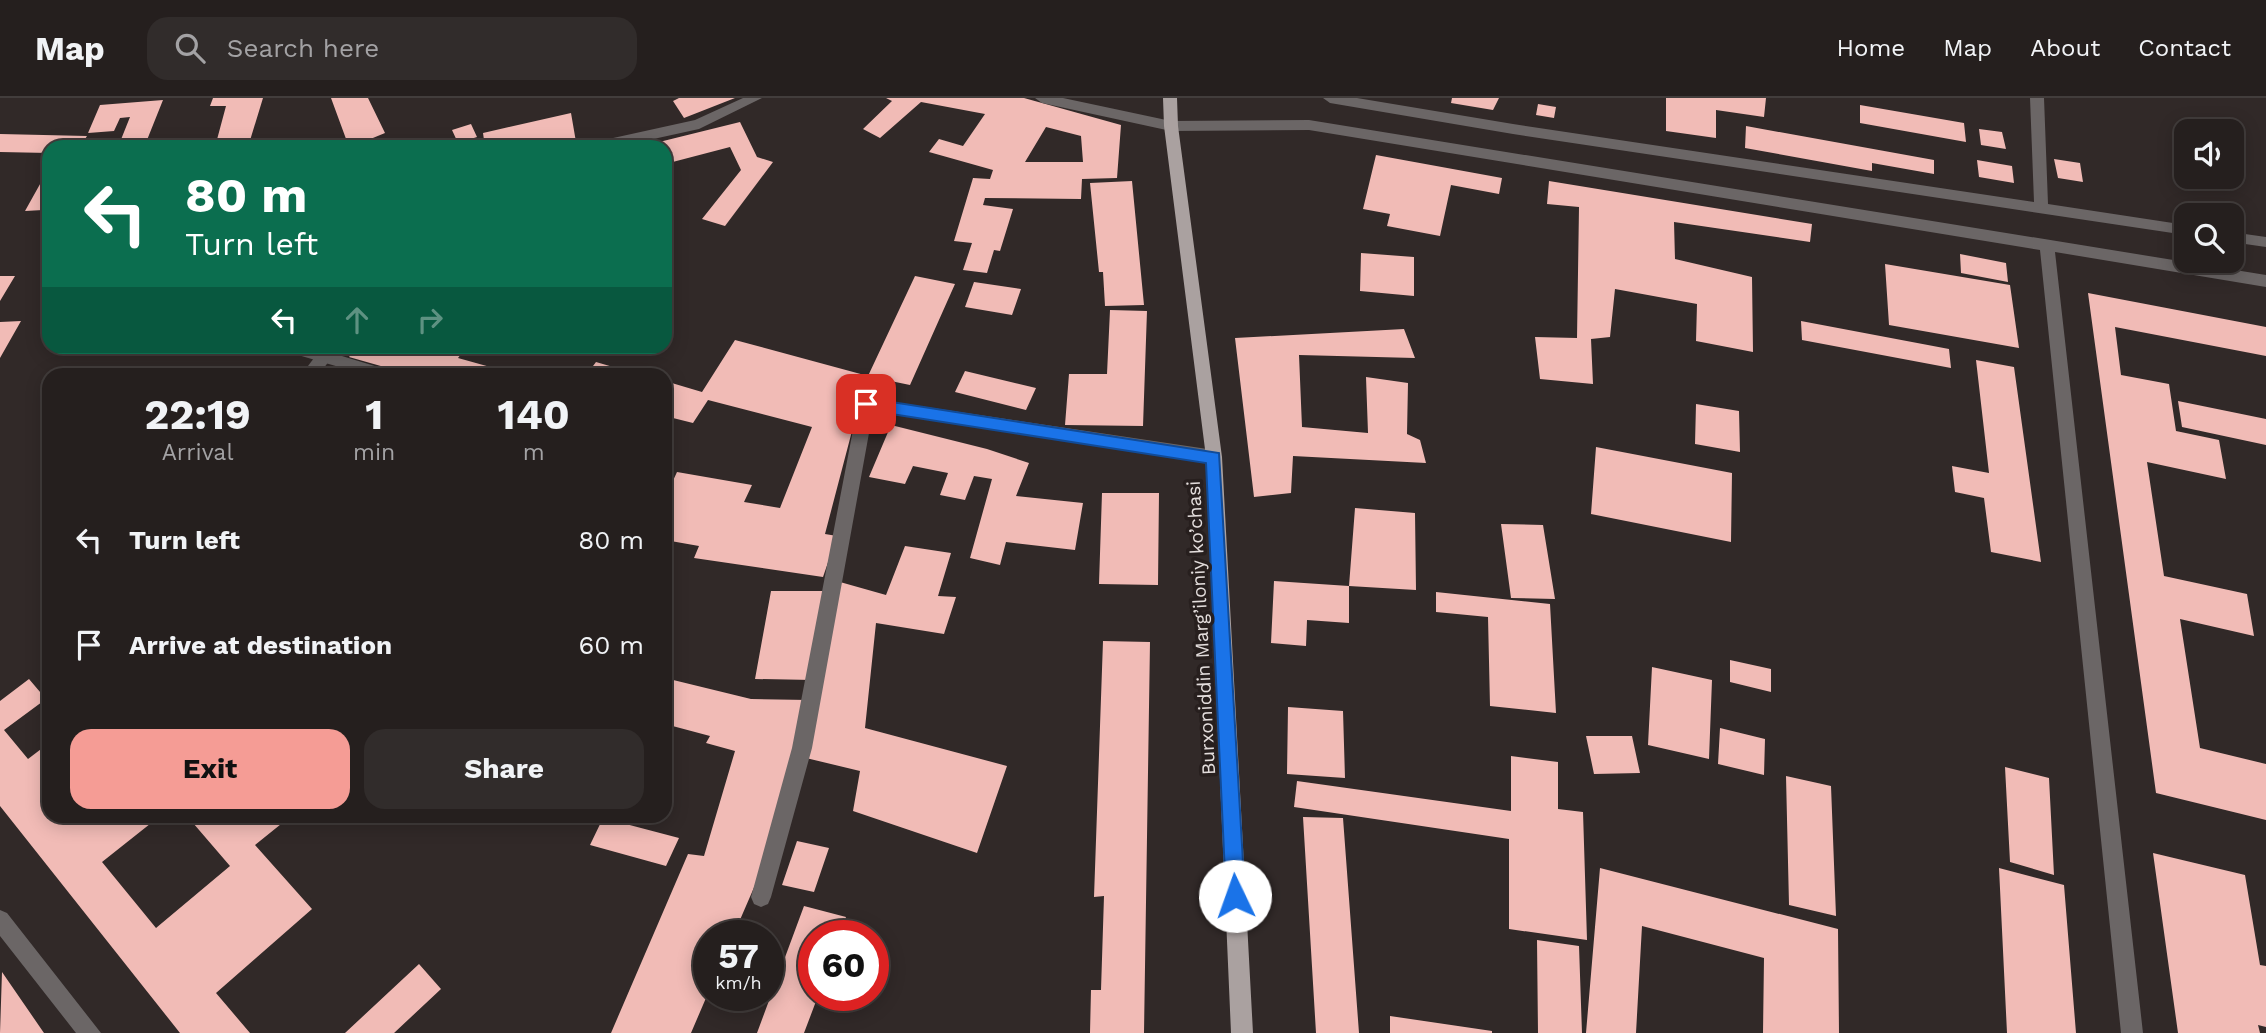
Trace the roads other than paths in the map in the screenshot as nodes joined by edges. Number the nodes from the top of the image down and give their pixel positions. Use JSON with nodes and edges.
{"nodes":[{"id":1,"x":755,"y":98,"type":"edge"},
{"id":2,"x":1042,"y":98,"type":"edge"},
{"id":3,"x":1170,"y":98,"type":"edge"},
{"id":4,"x":1330,"y":98,"type":"edge"},
{"id":5,"x":2037,"y":98,"type":"edge"},
{"id":6,"x":1171,"y":126,"type":"junction"},
{"id":7,"x":627,"y":140,"type":"edge"},
{"id":8,"x":2040,"y":208,"type":"junction"},
{"id":9,"x":2174,"y":228,"type":"edge"},
{"id":10,"x":2244,"y":239,"type":"edge"},
{"id":11,"x":2266,"y":242,"type":"edge"},
{"id":12,"x":2047,"y":246,"type":"junction"},
{"id":13,"x":2266,"y":281,"type":"edge"},
{"id":14,"x":326,"y":354,"type":"edge"},
{"id":15,"x":333,"y":354,"type":"edge"},
{"id":16,"x":315,"y":368,"type":"edge"},
{"id":17,"x":367,"y":368,"type":"edge"},
{"id":18,"x":1214,"y":457,"type":"junction"},
{"id":19,"x":761,"y":897,"type":"dead end"},
{"id":20,"x":0,"y":920,"type":"edge"},
{"id":21,"x":90,"y":1033,"type":"edge"},
{"id":22,"x":1242,"y":1033,"type":"edge"},
{"id":23,"x":2132,"y":1033,"type":"edge"}],
"edges":[{"from":1,"to":7,"type":"street"},
{"from":2,"to":6,"type":"street"},
{"from":3,"to":6,"type":"main road","name":"Burxoniddin Marg’iloniy ko’chasi"},
{"from":4,"to":8,"type":"street"},
{"from":5,"to":8,"type":"street"},
{"from":6,"to":12,"type":"street"},
{"from":6,"to":18,"type":"main road","name":"Burxoniddin Marg’iloniy ko’chasi"},
{"from":8,"to":9,"type":"street"},
{"from":10,"to":11,"type":"street"},
{"from":12,"to":13,"type":"street"},
{"from":12,"to":23,"type":"street"},
{"from":14,"to":16,"type":"street"},
{"from":15,"to":17,"type":"street"},
{"from":18,"to":19,"type":"street"},
{"from":18,"to":22,"type":"main road","name":"Burxoniddin Marg’iloniy ko’chasi"},
{"from":20,"to":21,"type":"street"}]}
